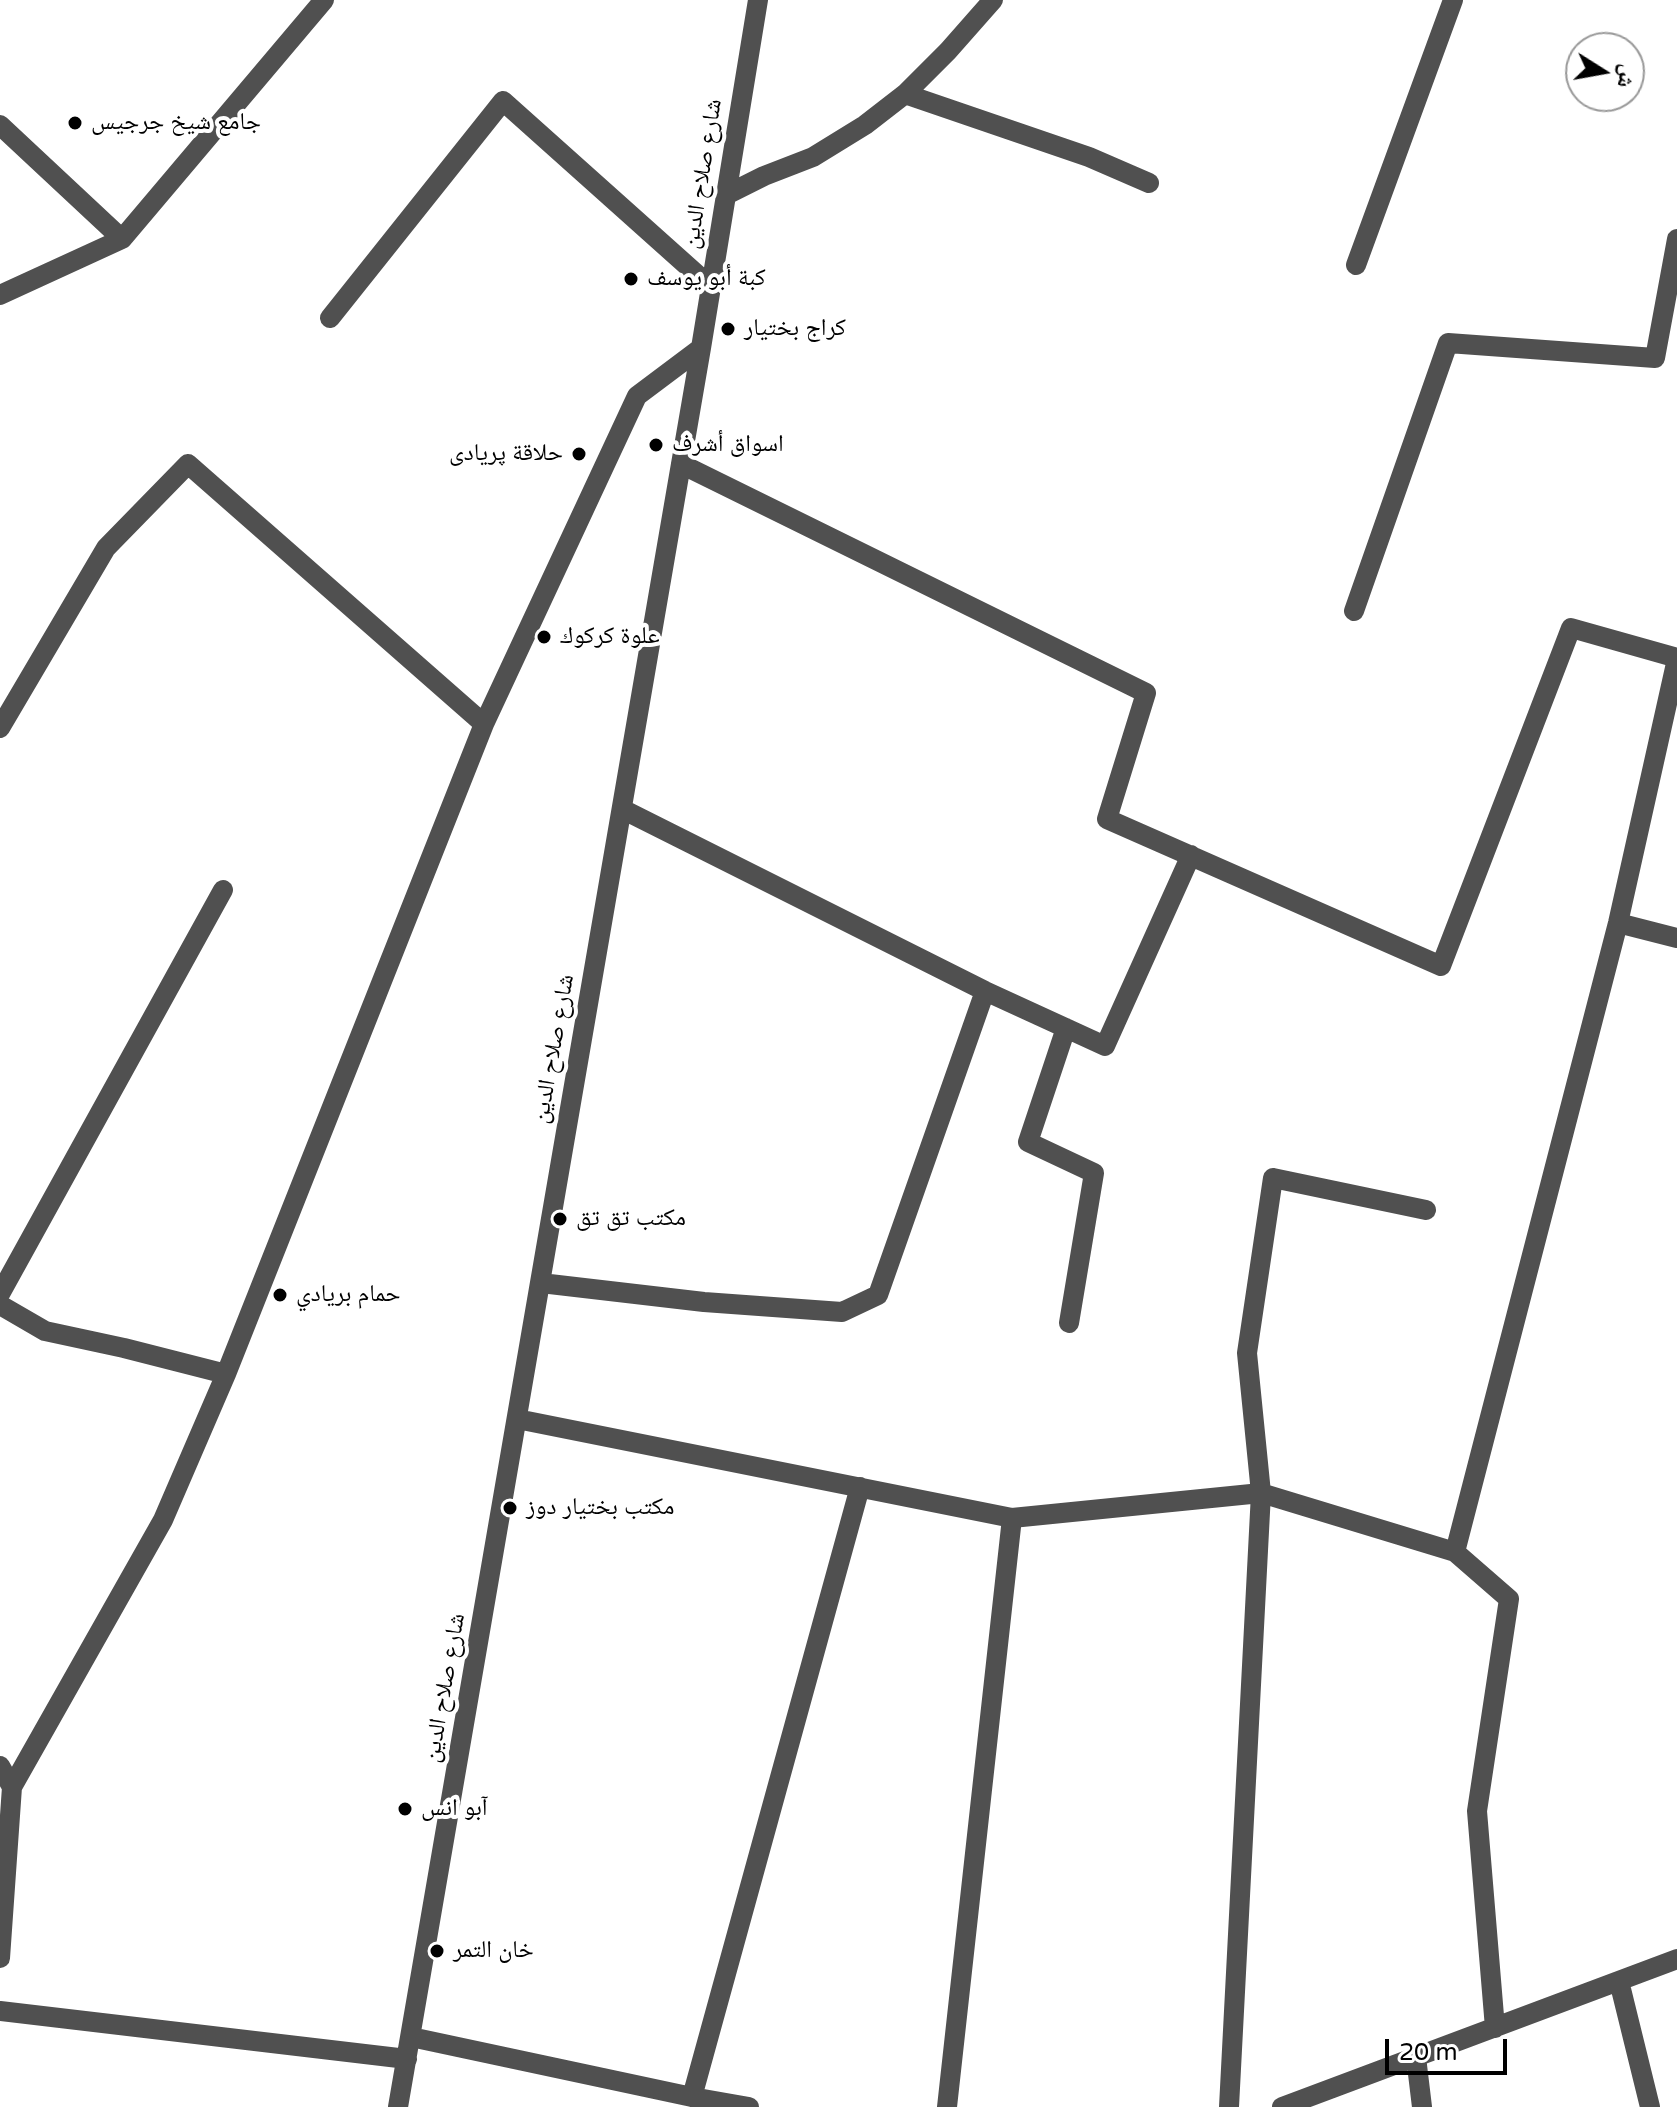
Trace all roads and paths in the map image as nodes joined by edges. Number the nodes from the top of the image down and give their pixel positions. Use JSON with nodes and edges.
{"nodes":[{"id":1,"x":324,"y":0,"type":"edge"},
{"id":2,"x":758,"y":0,"type":"edge"},
{"id":3,"x":993,"y":0,"type":"edge"},
{"id":4,"x":1453,"y":0,"type":"edge"},
{"id":5,"x":905,"y":94,"type":"junction"},
{"id":6,"x":0,"y":125,"type":"edge"},
{"id":7,"x":1149,"y":183,"type":"dead end"},
{"id":8,"x":726,"y":195,"type":"junction"},
{"id":9,"x":122,"y":239,"type":"junction"},
{"id":10,"x":1677,"y":239,"type":"edge"},
{"id":11,"x":1356,"y":265,"type":"dead end"},
{"id":12,"x":711,"y":287,"type":"junction"},
{"id":13,"x":0,"y":295,"type":"edge"},
{"id":14,"x":330,"y":318,"type":"dead end"},
{"id":15,"x":701,"y":348,"type":"junction"},
{"id":16,"x":681,"y":464,"type":"junction"},
{"id":17,"x":1354,"y":611,"type":"dead end"},
{"id":18,"x":1677,"y":658,"type":"edge"},
{"id":19,"x":484,"y":724,"type":"junction"},
{"id":20,"x":0,"y":728,"type":"edge"},
{"id":21,"x":622,"y":809,"type":"junction"},
{"id":22,"x":1191,"y":855,"type":"junction"},
{"id":23,"x":223,"y":890,"type":"dead end"},
{"id":24,"x":1618,"y":923,"type":"junction"},
{"id":25,"x":1677,"y":938,"type":"edge"},
{"id":26,"x":985,"y":991,"type":"junction"},
{"id":27,"x":1066,"y":1028,"type":"junction"},
{"id":28,"x":1426,"y":1210,"type":"dead end"},
{"id":29,"x":541,"y":1283,"type":"junction"},
{"id":30,"x":0,"y":1294,"type":"edge"},
{"id":31,"x":0,"y":1305,"type":"edge"},
{"id":32,"x":1069,"y":1323,"type":"dead end"},
{"id":33,"x":226,"y":1374,"type":"junction"},
{"id":34,"x":517,"y":1419,"type":"junction"},
{"id":35,"x":860,"y":1487,"type":"junction"},
{"id":36,"x":1261,"y":1493,"type":"junction"},
{"id":37,"x":1012,"y":1518,"type":"junction"},
{"id":38,"x":1455,"y":1552,"type":"junction"},
{"id":39,"x":0,"y":1766,"type":"edge"},
{"id":40,"x":12,"y":1787,"type":"junction"},
{"id":41,"x":0,"y":1958,"type":"edge"},
{"id":42,"x":1677,"y":1959,"type":"edge"},
{"id":43,"x":1619,"y":1981,"type":"junction"},
{"id":44,"x":0,"y":2011,"type":"edge"},
{"id":45,"x":1495,"y":2028,"type":"junction"},
{"id":46,"x":411,"y":2037,"type":"junction"},
{"id":47,"x":1416,"y":2057,"type":"junction"},
{"id":48,"x":407,"y":2059,"type":"junction"},
{"id":49,"x":692,"y":2097,"type":"junction"},
{"id":50,"x":398,"y":2107,"type":"edge"},
{"id":51,"x":749,"y":2107,"type":"edge"},
{"id":52,"x":947,"y":2107,"type":"edge"},
{"id":53,"x":1229,"y":2107,"type":"edge"},
{"id":54,"x":1282,"y":2107,"type":"edge"},
{"id":55,"x":1422,"y":2107,"type":"edge"},
{"id":56,"x":1650,"y":2107,"type":"edge"}],
"edges":[{"from":1,"to":9,"type":"street"},
{"from":2,"to":8,"type":"street","name":"شارع صلاح الدين"},
{"from":3,"to":5,"type":"street"},
{"from":4,"to":11,"type":"street"},
{"from":5,"to":7,"type":"street"},
{"from":5,"to":8,"type":"street"},
{"from":6,"to":9,"type":"street"},
{"from":8,"to":12,"type":"street","name":"شارع صلاح الدين"},
{"from":9,"to":13,"type":"street"},
{"from":10,"to":17,"type":"street"},
{"from":12,"to":14,"type":"street"},
{"from":12,"to":15,"type":"street","name":"شارع صلاح الدين"},
{"from":15,"to":16,"type":"street","name":"شارع صلاح الدين"},
{"from":15,"to":19,"type":"street"},
{"from":16,"to":21,"type":"street","name":"شارع صلاح الدين"},
{"from":16,"to":22,"type":"street"},
{"from":18,"to":22,"type":"street"},
{"from":18,"to":24,"type":"street"},
{"from":19,"to":20,"type":"street"},
{"from":19,"to":33,"type":"street"},
{"from":21,"to":26,"type":"street"},
{"from":21,"to":29,"type":"street","name":"شارع صلاح الدين"},
{"from":22,"to":27,"type":"street"},
{"from":23,"to":30,"type":"street"},
{"from":24,"to":25,"type":"street"},
{"from":24,"to":38,"type":"street"},
{"from":26,"to":27,"type":"street"},
{"from":26,"to":29,"type":"street"},
{"from":27,"to":32,"type":"street"},
{"from":28,"to":36,"type":"street"},
{"from":29,"to":34,"type":"street","name":"شارع صلاح الدين"},
{"from":31,"to":33,"type":"street"},
{"from":33,"to":40,"type":"street"},
{"from":34,"to":35,"type":"street"},
{"from":34,"to":46,"type":"street","name":"شارع صلاح الدين"},
{"from":35,"to":37,"type":"street"},
{"from":35,"to":49,"type":"street"},
{"from":36,"to":37,"type":"street"},
{"from":36,"to":38,"type":"street"},
{"from":36,"to":53,"type":"street"},
{"from":37,"to":52,"type":"street"},
{"from":38,"to":45,"type":"street"},
{"from":39,"to":40,"type":"street"},
{"from":40,"to":41,"type":"street"},
{"from":42,"to":43,"type":"street"},
{"from":43,"to":45,"type":"street"},
{"from":43,"to":56,"type":"street"},
{"from":44,"to":48,"type":"street"},
{"from":45,"to":47,"type":"street"},
{"from":46,"to":48,"type":"street","name":"شارع صلاح الدين"},
{"from":46,"to":49,"type":"street"},
{"from":47,"to":54,"type":"street"},
{"from":47,"to":55,"type":"street"},
{"from":48,"to":50,"type":"street","name":"شارع صلاح الدين"},
{"from":49,"to":51,"type":"street"}]}
